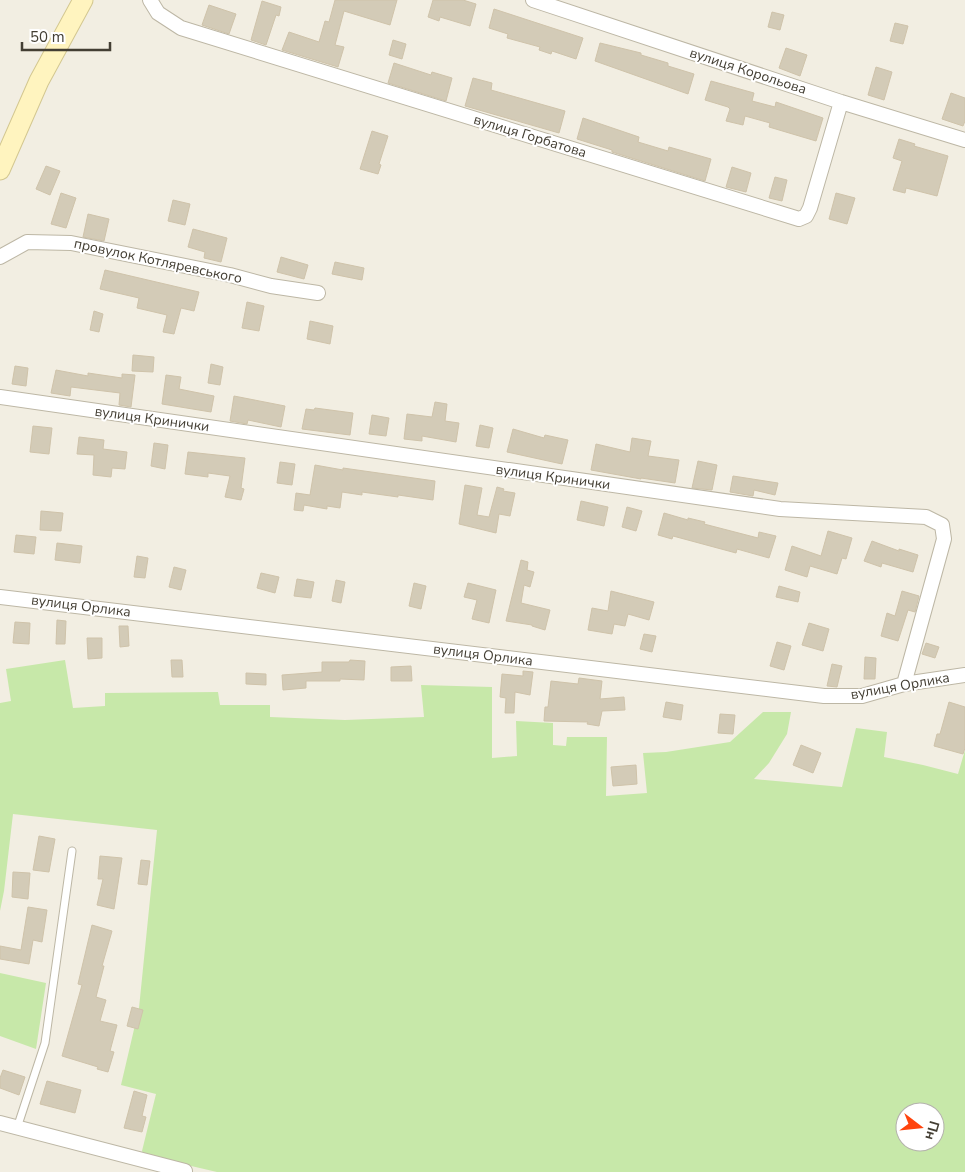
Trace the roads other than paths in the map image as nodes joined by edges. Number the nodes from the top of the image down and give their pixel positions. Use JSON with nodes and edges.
{"nodes":[{"id":1,"x":82,"y":0,"type":"edge"},
{"id":2,"x":150,"y":0,"type":"edge"},
{"id":3,"x":532,"y":0,"type":"edge"},
{"id":4,"x":841,"y":102,"type":"junction"},
{"id":5,"x":965,"y":140,"type":"edge"},
{"id":6,"x":0,"y":170,"type":"edge"},
{"id":7,"x":0,"y":256,"type":"edge"},
{"id":8,"x":318,"y":293,"type":"dead end"},
{"id":9,"x":0,"y":397,"type":"edge"},
{"id":10,"x":0,"y":597,"type":"edge"},
{"id":11,"x":965,"y":675,"type":"edge"},
{"id":12,"x":904,"y":684,"type":"junction"},
{"id":13,"x":72,"y":851,"type":"dead end"},
{"id":14,"x":0,"y":1123,"type":"edge"},
{"id":15,"x":17,"y":1128,"type":"junction"},
{"id":16,"x":186,"y":1171,"type":"edge"}],
"edges":[{"from":1,"to":6,"type":"main road"},
{"from":2,"to":4,"type":"street","name":"вулиця Горбатова"},
{"from":3,"to":4,"type":"street","name":"вулиця Корольова"},
{"from":4,"to":5,"type":"street","name":"вулиця Корольова"},
{"from":7,"to":8,"type":"street","name":"провулок Котляревського"},
{"from":9,"to":12,"type":"street","name":"вулиця Кринички"},
{"from":10,"to":12,"type":"street","name":"вулиця Орлика"},
{"from":11,"to":12,"type":"street","name":"вулиця Орлика"},
{"from":13,"to":15,"type":"lane"},
{"from":14,"to":15,"type":"street"},
{"from":15,"to":16,"type":"street"}]}
